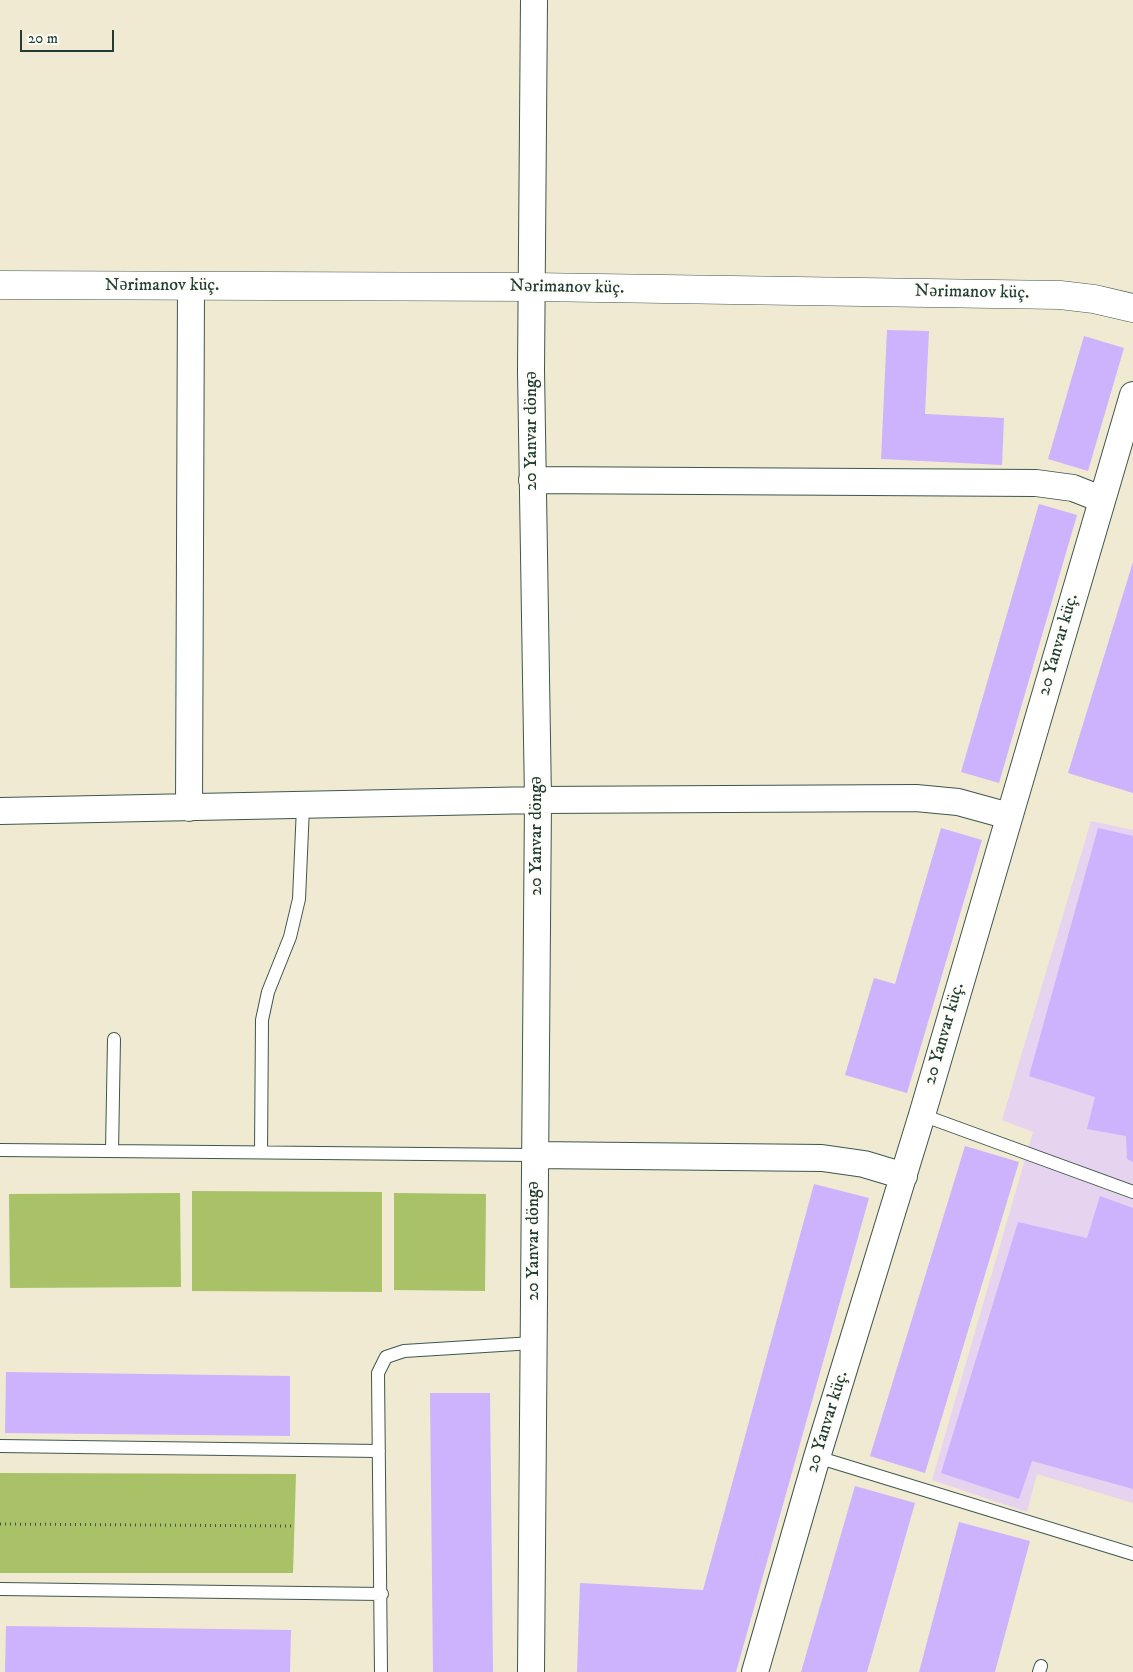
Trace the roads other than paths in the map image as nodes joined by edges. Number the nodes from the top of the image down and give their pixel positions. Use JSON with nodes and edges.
{"nodes":[{"id":1,"x":534,"y":0,"type":"edge"},
{"id":2,"x":0,"y":285,"type":"edge"},
{"id":3,"x":191,"y":286,"type":"junction"},
{"id":4,"x":533,"y":287,"type":"junction"},
{"id":5,"x":1133,"y":308,"type":"edge"},
{"id":6,"x":1132,"y":405,"type":"edge"},
{"id":7,"x":532,"y":480,"type":"junction"},
{"id":8,"x":1101,"y":499,"type":"junction"},
{"id":9,"x":538,"y":800,"type":"junction"},
{"id":10,"x":303,"y":807,"type":"junction"},
{"id":11,"x":189,"y":808,"type":"junction"},
{"id":12,"x":0,"y":811,"type":"edge"},
{"id":13,"x":1009,"y":816,"type":"junction"},
{"id":14,"x":114,"y":1039,"type":"dead end"},
{"id":15,"x":922,"y":1115,"type":"junction"},
{"id":16,"x":0,"y":1150,"type":"edge"},
{"id":17,"x":112,"y":1151,"type":"junction"},
{"id":18,"x":261,"y":1152,"type":"junction"},
{"id":19,"x":534,"y":1155,"type":"junction"},
{"id":20,"x":904,"y":1176,"type":"junction"},
{"id":21,"x":1133,"y":1192,"type":"edge"},
{"id":22,"x":533,"y":1343,"type":"junction"},
{"id":23,"x":0,"y":1446,"type":"edge"},
{"id":24,"x":379,"y":1451,"type":"junction"},
{"id":25,"x":817,"y":1457,"type":"junction"},
{"id":26,"x":1133,"y":1554,"type":"edge"},
{"id":27,"x":0,"y":1589,"type":"edge"},
{"id":28,"x":382,"y":1594,"type":"junction"},
{"id":29,"x":382,"y":1672,"type":"edge"},
{"id":30,"x":531,"y":1672,"type":"edge"},
{"id":31,"x":755,"y":1672,"type":"edge"}],
"edges":[{"from":1,"to":4,"type":"street","name":"20 Yanvar döngə"},
{"from":2,"to":3,"type":"street","name":"Nərimanov küç."},
{"from":3,"to":4,"type":"street","name":"Nərimanov küç."},
{"from":3,"to":11,"type":"street"},
{"from":4,"to":5,"type":"street","name":"Nərimanov küç."},
{"from":4,"to":7,"type":"street","name":"20 Yanvar döngə"},
{"from":6,"to":8,"type":"street","name":"20 Yanvar küç."},
{"from":7,"to":8,"type":"street"},
{"from":7,"to":9,"type":"street","name":"20 Yanvar döngə"},
{"from":8,"to":13,"type":"street","name":"20 Yanvar küç."},
{"from":9,"to":10,"type":"street"},
{"from":9,"to":13,"type":"street"},
{"from":9,"to":19,"type":"street","name":"20 Yanvar döngə"},
{"from":10,"to":11,"type":"street"},
{"from":10,"to":18,"type":"lane"},
{"from":11,"to":12,"type":"street"},
{"from":13,"to":15,"type":"street","name":"20 Yanvar küç."},
{"from":14,"to":17,"type":"lane"},
{"from":15,"to":20,"type":"street","name":"20 Yanvar küç."},
{"from":15,"to":21,"type":"lane"},
{"from":16,"to":17,"type":"lane"},
{"from":17,"to":18,"type":"lane"},
{"from":18,"to":19,"type":"lane"},
{"from":19,"to":20,"type":"street"},
{"from":19,"to":22,"type":"street","name":"20 Yanvar döngə"},
{"from":20,"to":25,"type":"street","name":"20 Yanvar küç."},
{"from":22,"to":24,"type":"lane"},
{"from":22,"to":30,"type":"street","name":"20 Yanvar döngə"},
{"from":23,"to":24,"type":"lane"},
{"from":24,"to":28,"type":"lane"},
{"from":25,"to":26,"type":"lane"},
{"from":25,"to":31,"type":"street","name":"20 Yanvar küç."},
{"from":27,"to":28,"type":"lane"},
{"from":28,"to":29,"type":"lane"}]}
